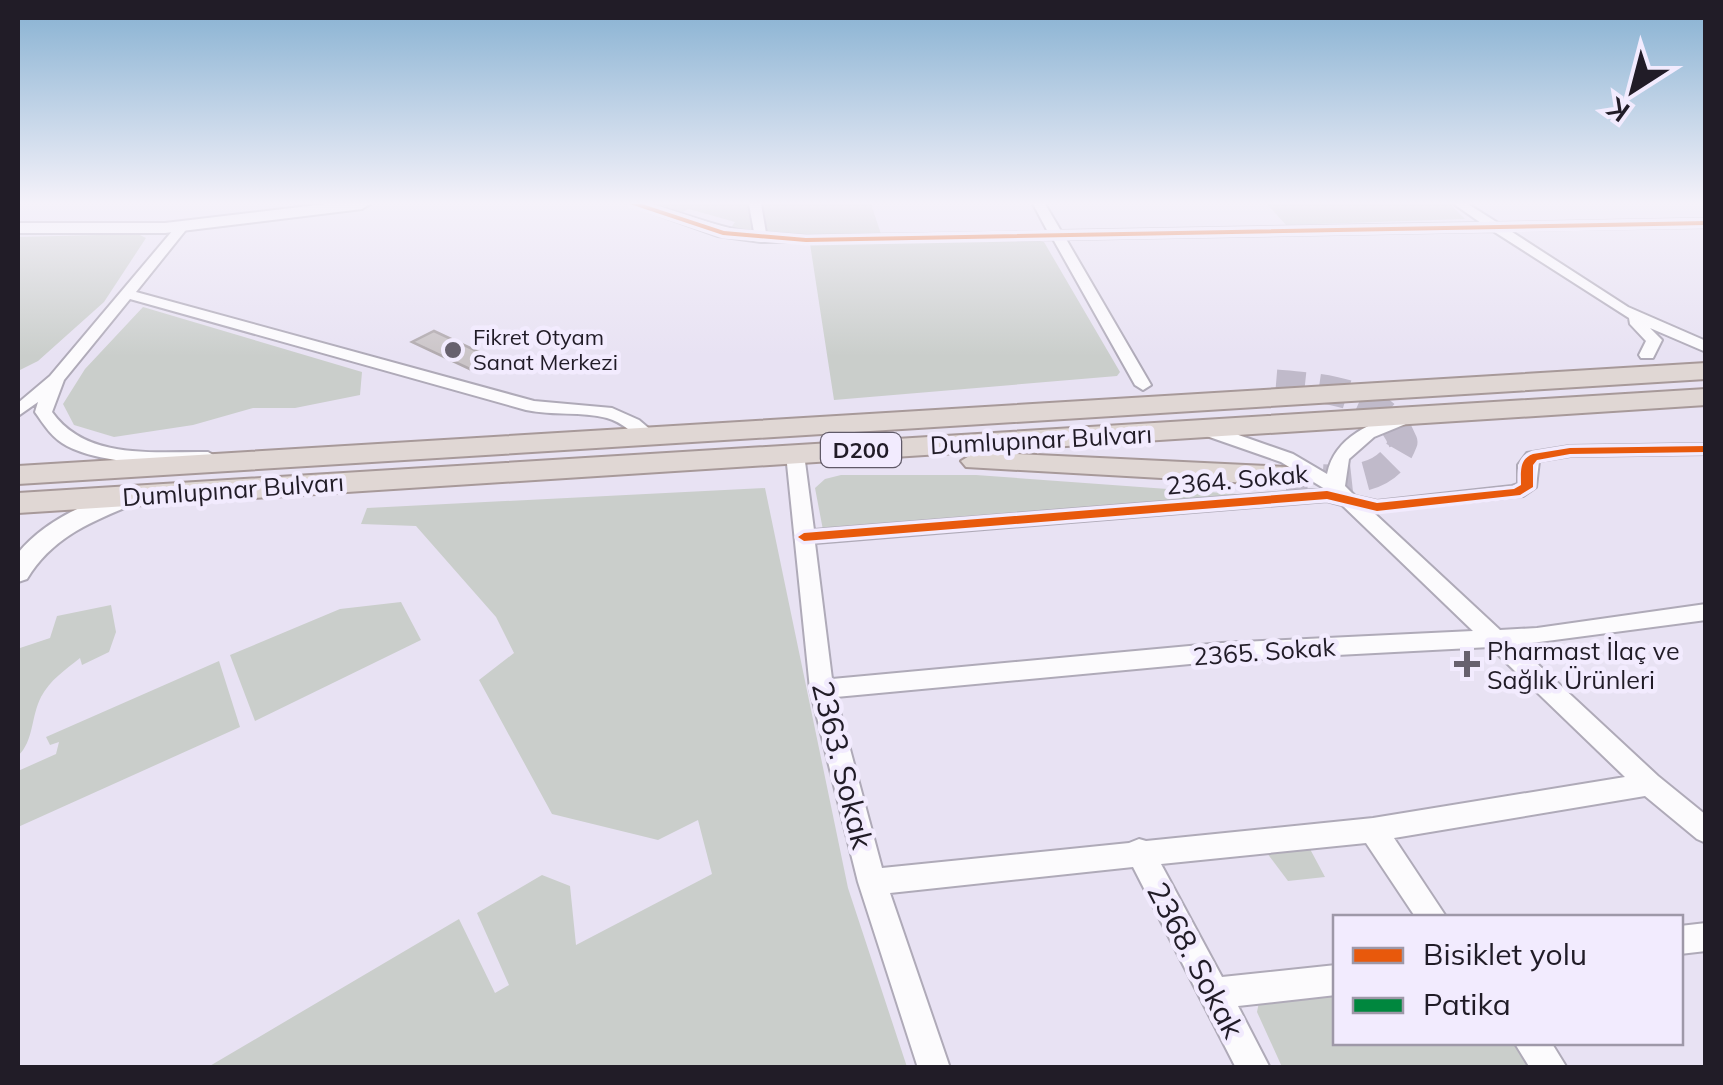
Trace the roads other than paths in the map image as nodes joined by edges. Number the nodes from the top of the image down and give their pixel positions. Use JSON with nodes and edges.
{"nodes":[{"id":1,"x":160,"y":255,"type":"edge"},
{"id":2,"x":1069,"y":255,"type":"edge"},
{"id":3,"x":1535,"y":255,"type":"edge"},
{"id":4,"x":129,"y":294,"type":"junction"},
{"id":5,"x":1622,"y":310,"type":"junction"},
{"id":6,"x":1706,"y":350,"type":"edge"},
{"id":7,"x":1647,"y":355,"type":"junction"},
{"id":8,"x":1706,"y":371,"type":"edge"},
{"id":9,"x":56,"y":379,"type":"junction"},
{"id":10,"x":1276,"y":384,"type":"tunnel mouth"},
{"id":11,"x":1144,"y":385,"type":"junction"},
{"id":12,"x":1706,"y":397,"type":"edge"},
{"id":13,"x":852,"y":410,"type":"junction"},
{"id":14,"x":18,"y":411,"type":"edge"},
{"id":15,"x":1412,"y":415,"type":"junction"},
{"id":16,"x":1204,"y":429,"type":"junction"},
{"id":17,"x":655,"y":435,"type":"junction"},
{"id":18,"x":852,"y":450,"type":"junction"},
{"id":19,"x":1706,"y":450,"type":"edge"},
{"id":20,"x":795,"y":454,"type":"junction"},
{"id":21,"x":248,"y":459,"type":"junction"},
{"id":22,"x":18,"y":474,"type":"edge"},
{"id":23,"x":1287,"y":476,"type":"tunnel mouth"},
{"id":24,"x":1341,"y":493,"type":"junction"},
{"id":25,"x":136,"y":496,"type":"junction"},
{"id":26,"x":18,"y":503,"type":"edge"},
{"id":27,"x":804,"y":538,"type":"junction"},
{"id":28,"x":18,"y":573,"type":"edge"},
{"id":29,"x":1706,"y":612,"type":"edge"},
{"id":30,"x":1498,"y":637,"type":"junction"},
{"id":31,"x":822,"y":689,"type":"junction"},
{"id":32,"x":1649,"y":784,"type":"junction"},
{"id":33,"x":1373,"y":830,"type":"junction"},
{"id":34,"x":1706,"y":830,"type":"edge"},
{"id":35,"x":1139,"y":851,"type":"junction"},
{"id":36,"x":872,"y":882,"type":"junction"},
{"id":37,"x":1431,"y":915,"type":"edge"},
{"id":38,"x":1333,"y":980,"type":"edge"},
{"id":39,"x":1213,"y":994,"type":"junction"},
{"id":40,"x":1532,"y":1045,"type":"edge"},
{"id":41,"x":934,"y":1068,"type":"edge"},
{"id":42,"x":1254,"y":1068,"type":"edge"},
{"id":43,"x":1550,"y":1068,"type":"edge"}],
"edges":[{"from":1,"to":4,"type":"street"},
{"from":2,"to":11,"type":"street"},
{"from":3,"to":5,"type":"street"},
{"from":4,"to":9,"type":"street"},
{"from":4,"to":17,"type":"street"},
{"from":5,"to":6,"type":"street"},
{"from":5,"to":7,"type":"street"},
{"from":6,"to":7,"type":"highway","name":"Dumlupınar Bulvarı"},
{"from":7,"to":11,"type":"highway","name":"Dumlupınar Bulvarı"},
{"from":8,"to":17,"type":"highway","name":"Dumlupınar Bulvarı","number":"D200"},
{"from":9,"to":14,"type":"street"},
{"from":9,"to":21,"type":"street"},
{"from":10,"to":13,"type":"highway"},
{"from":11,"to":13,"type":"highway","name":"Dumlupınar Bulvarı"},
{"from":12,"to":15,"type":"highway","name":"Dumlupınar Bulvarı","number":"D200"},
{"from":13,"to":17,"type":"highway"},
{"from":15,"to":16,"type":"highway","name":"Dumlupınar Bulvarı","number":"D200"},
{"from":15,"to":24,"type":"street"},
{"from":16,"to":18,"type":"highway","name":"Dumlupınar Bulvarı","number":"D200"},
{"from":16,"to":24,"type":"street"},
{"from":17,"to":21,"type":"highway","name":"Dumlupınar Bulvarı","number":"D200"},
{"from":18,"to":20,"type":"highway","name":"Dumlupınar Bulvarı","number":"D200"},
{"from":18,"to":23,"type":"highway"},
{"from":19,"to":24,"type":"street","name":"2364. Sokak"},
{"from":20,"to":25,"type":"highway","name":"Dumlupınar Bulvarı","number":"D200"},
{"from":20,"to":27,"type":"street","name":"2363. Sokak"},
{"from":21,"to":22,"type":"highway","name":"Dumlupınar Bulvarı","number":"D200"},
{"from":24,"to":27,"type":"street","name":"2364. Sokak"},
{"from":24,"to":30,"type":"street"},
{"from":25,"to":26,"type":"highway","name":"Dumlupınar Bulvarı","number":"D200"},
{"from":25,"to":28,"type":"street"},
{"from":27,"to":31,"type":"street","name":"2363. Sokak"},
{"from":29,"to":30,"type":"street","name":"2365. Sokak"},
{"from":30,"to":31,"type":"street","name":"2365. Sokak"},
{"from":30,"to":32,"type":"street"},
{"from":31,"to":36,"type":"street","name":"2363. Sokak"},
{"from":32,"to":33,"type":"street"},
{"from":32,"to":34,"type":"street"},
{"from":33,"to":35,"type":"street"},
{"from":33,"to":37,"type":"street"},
{"from":35,"to":36,"type":"street"},
{"from":35,"to":39,"type":"street","name":"2368. Sokak"},
{"from":36,"to":41,"type":"street","name":"2363. Sokak"},
{"from":38,"to":39,"type":"street"},
{"from":39,"to":42,"type":"street","name":"2368. Sokak"},
{"from":40,"to":43,"type":"street"}]}
